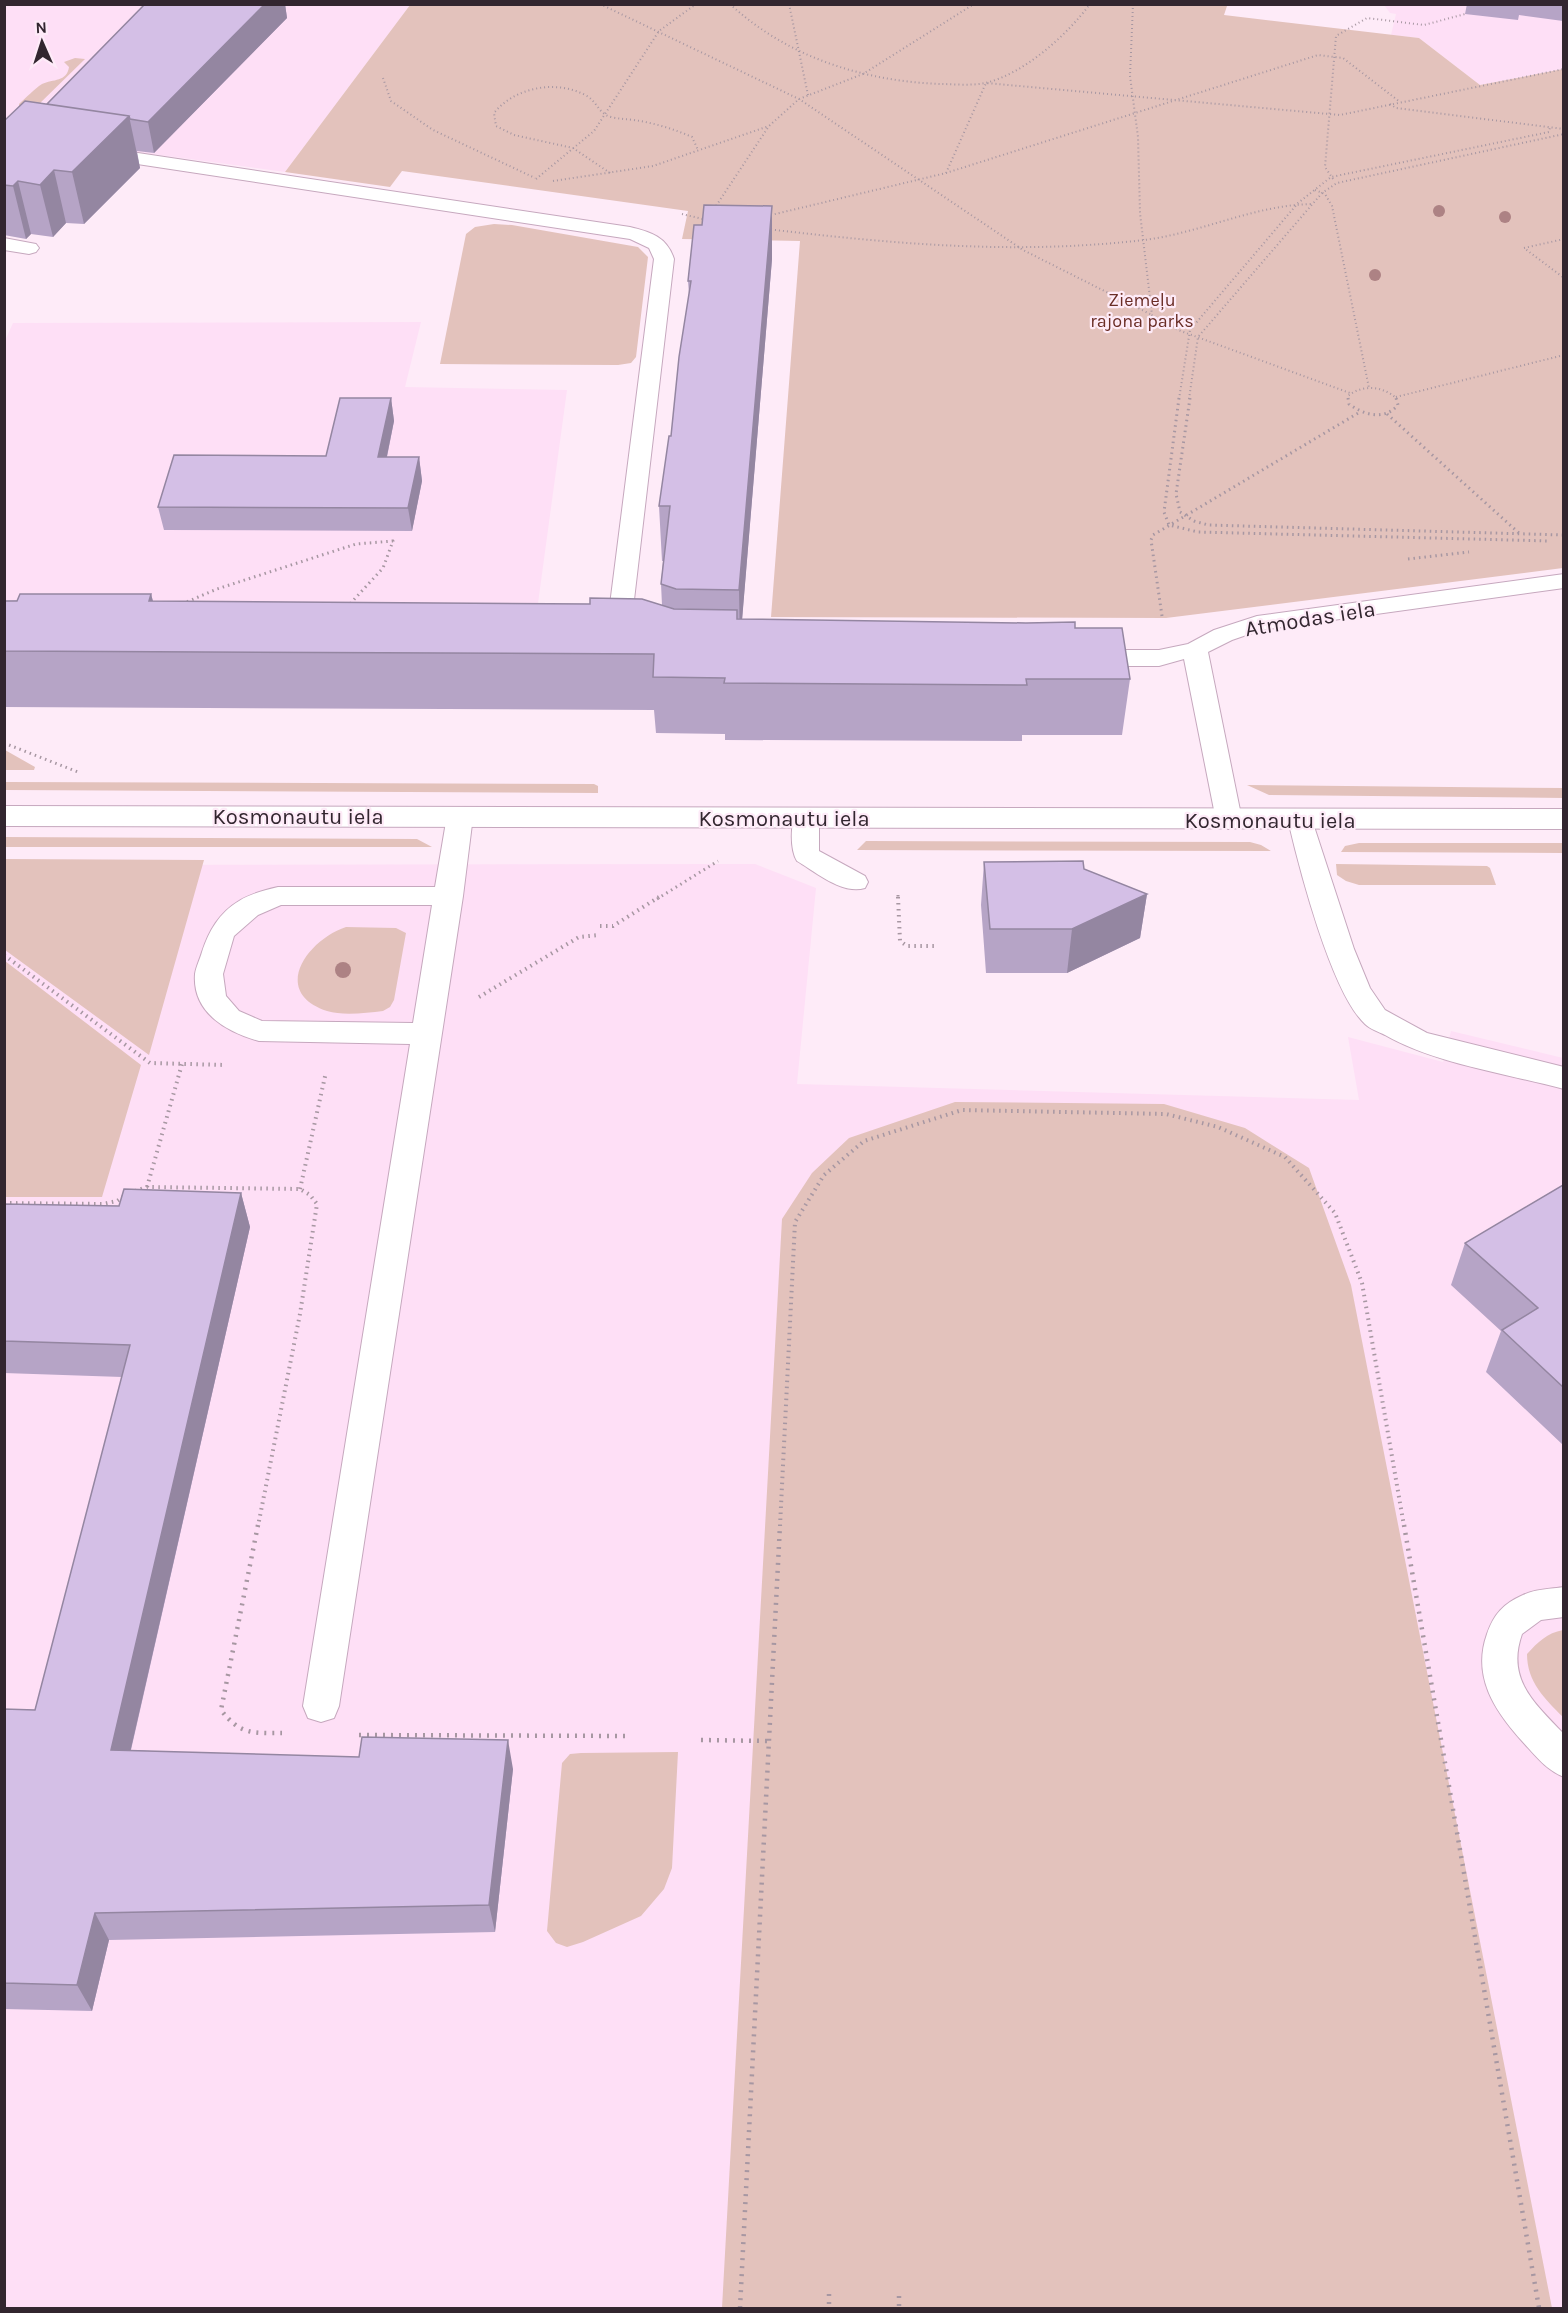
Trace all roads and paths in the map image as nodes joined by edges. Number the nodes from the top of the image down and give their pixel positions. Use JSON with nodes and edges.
{"nodes":[{"id":1,"x":600,"y":4,"type":"edge"},
{"id":2,"x":696,"y":4,"type":"edge"},
{"id":3,"x":730,"y":4,"type":"edge"},
{"id":4,"x":789,"y":4,"type":"edge"},
{"id":5,"x":974,"y":4,"type":"edge"},
{"id":6,"x":1090,"y":4,"type":"edge"},
{"id":7,"x":1133,"y":4,"type":"edge"},
{"id":8,"x":1465,"y":14,"type":"dead end"},
{"id":9,"x":659,"y":31,"type":"junction"},
{"id":10,"x":799,"y":50,"type":"junction"},
{"id":11,"x":1334,"y":57,"type":"junction"},
{"id":12,"x":1563,"y":69,"type":"edge"},
{"id":13,"x":863,"y":74,"type":"junction"},
{"id":14,"x":382,"y":78,"type":"dead end"},
{"id":15,"x":986,"y":82,"type":"junction"},
{"id":16,"x":808,"y":95,"type":"junction"},
{"id":17,"x":1133,"y":95,"type":"junction"},
{"id":18,"x":799,"y":99,"type":"junction"},
{"id":19,"x":1180,"y":100,"type":"junction"},
{"id":20,"x":1400,"y":102,"type":"junction"},
{"id":21,"x":1390,"y":104,"type":"junction"},
{"id":22,"x":1330,"y":114,"type":"junction"},
{"id":23,"x":604,"y":115,"type":"junction"},
{"id":24,"x":1135,"y":115,"type":"junction"},
{"id":25,"x":769,"y":126,"type":"junction"},
{"id":26,"x":1550,"y":128,"type":"junction"},
{"id":27,"x":1563,"y":132,"type":"edge"},
{"id":28,"x":573,"y":148,"type":"junction"},
{"id":29,"x":76,"y":150,"type":"edge"},
{"id":30,"x":698,"y":150,"type":"junction"},
{"id":31,"x":610,"y":173,"type":"junction"},
{"id":32,"x":946,"y":173,"type":"junction"},
{"id":33,"x":1331,"y":177,"type":"junction"},
{"id":34,"x":536,"y":178,"type":"junction"},
{"id":35,"x":921,"y":179,"type":"junction"},
{"id":36,"x":544,"y":182,"type":"junction"},
{"id":37,"x":1337,"y":183,"type":"junction"},
{"id":38,"x":555,"y":185,"type":"dead end"},
{"id":39,"x":1315,"y":190,"type":"junction"},
{"id":40,"x":1322,"y":193,"type":"junction"},
{"id":41,"x":1298,"y":203,"type":"junction"},
{"id":42,"x":1312,"y":204,"type":"junction"},
{"id":43,"x":713,"y":210,"type":"edge"},
{"id":44,"x":672,"y":212,"type":"dead end"},
{"id":45,"x":763,"y":217,"type":"edge"},
{"id":46,"x":718,"y":222,"type":"edge"},
{"id":47,"x":762,"y":229,"type":"edge"},
{"id":48,"x":1563,"y":239,"type":"edge"},
{"id":49,"x":1143,"y":240,"type":"junction"},
{"id":50,"x":4,"y":244,"type":"edge"},
{"id":51,"x":29,"y":248,"type":"edge"},
{"id":52,"x":1023,"y":250,"type":"junction"},
{"id":53,"x":1563,"y":278,"type":"edge"},
{"id":54,"x":1152,"y":315,"type":"junction"},
{"id":55,"x":1189,"y":334,"type":"junction"},
{"id":56,"x":1198,"y":337,"type":"junction"},
{"id":57,"x":1563,"y":355,"type":"edge"},
{"id":58,"x":1369,"y":388,"type":"junction"},
{"id":59,"x":1350,"y":393,"type":"junction"},
{"id":60,"x":1396,"y":397,"type":"junction"},
{"id":61,"x":1360,"y":412,"type":"junction"},
{"id":62,"x":1387,"y":414,"type":"junction"},
{"id":63,"x":1184,"y":516,"type":"junction"},
{"id":64,"x":1168,"y":525,"type":"junction"},
{"id":65,"x":1520,"y":535,"type":"junction"},
{"id":66,"x":1563,"y":535,"type":"edge"},
{"id":67,"x":1528,"y":541,"type":"junction"},
{"id":68,"x":1552,"y":541,"type":"dead end"},
{"id":69,"x":1519,"y":545,"type":"dead end"},
{"id":70,"x":1535,"y":545,"type":"dead end"},
{"id":71,"x":1474,"y":551,"type":"dead end"},
{"id":72,"x":1408,"y":559,"type":"dead end"},
{"id":73,"x":1563,"y":581,"type":"edge"},
{"id":74,"x":174,"y":607,"type":"edge"},
{"id":75,"x":345,"y":609,"type":"edge"},
{"id":76,"x":616,"y":638,"type":"edge"},
{"id":77,"x":1196,"y":649,"type":"junction"},
{"id":78,"x":1070,"y":658,"type":"edge"},
{"id":79,"x":1159,"y":658,"type":"junction"},
{"id":80,"x":4,"y":743,"type":"edge"},
{"id":81,"x":87,"y":776,"type":"dead end"},
{"id":82,"x":4,"y":816,"type":"edge"},
{"id":83,"x":460,"y":816,"type":"junction"},
{"id":84,"x":806,"y":818,"type":"junction"},
{"id":85,"x":1563,"y":819,"type":"edge"},
{"id":86,"x":1229,"y":820,"type":"junction"},
{"id":87,"x":1301,"y":820,"type":"junction"},
{"id":88,"x":728,"y":855,"type":"dead end"},
{"id":89,"x":855,"y":882,"type":"dead end"},
{"id":90,"x":897,"y":885,"type":"dead end"},
{"id":91,"x":450,"y":896,"type":"junction"},
{"id":92,"x":600,"y":926,"type":"dead end"},
{"id":93,"x":599,"y":935,"type":"dead end"},
{"id":94,"x":934,"y":946,"type":"dead end"},
{"id":95,"x":429,"y":1023,"type":"junction"},
{"id":96,"x":182,"y":1064,"type":"dead end"},
{"id":97,"x":327,"y":1067,"type":"dead end"},
{"id":98,"x":1563,"y":1078,"type":"edge"},
{"id":99,"x":147,"y":1187,"type":"junction"},
{"id":100,"x":210,"y":1188,"type":"junction"},
{"id":101,"x":300,"y":1189,"type":"junction"},
{"id":102,"x":208,"y":1197,"type":"edge"},
{"id":103,"x":4,"y":1203,"type":"edge"},
{"id":104,"x":1563,"y":1602,"type":"edge"},
{"id":105,"x":321,"y":1706,"type":"dead end"},
{"id":106,"x":291,"y":1734,"type":"dead end"},
{"id":107,"x":350,"y":1734,"type":"dead end"},
{"id":108,"x":628,"y":1736,"type":"dead end"},
{"id":109,"x":701,"y":1740,"type":"dead end"},
{"id":110,"x":768,"y":1741,"type":"junction"},
{"id":111,"x":1563,"y":1760,"type":"edge"},
{"id":112,"x":829,"y":2294,"type":"dead end"},
{"id":113,"x":899,"y":2296,"type":"dead end"},
{"id":114,"x":740,"y":2308,"type":"edge"},
{"id":115,"x":829,"y":2308,"type":"edge"},
{"id":116,"x":899,"y":2308,"type":"edge"},
{"id":117,"x":1539,"y":2308,"type":"edge"}],
"edges":[{"from":1,"to":9,"type":"path"},
{"from":2,"to":9,"type":"path"},
{"from":3,"to":10,"type":"path"},
{"from":4,"to":10,"type":"path"},
{"from":5,"to":13,"type":"path"},
{"from":6,"to":15,"type":"path"},
{"from":7,"to":17,"type":"path"},
{"from":8,"to":11,"type":"path"},
{"from":9,"to":18,"type":"path"},
{"from":9,"to":23,"type":"path"},
{"from":10,"to":13,"type":"path"},
{"from":10,"to":16,"type":"path"},
{"from":11,"to":19,"type":"path"},
{"from":11,"to":20,"type":"path"},
{"from":11,"to":22,"type":"path"},
{"from":12,"to":20,"type":"path"},
{"from":13,"to":15,"type":"path"},
{"from":13,"to":16,"type":"path"},
{"from":14,"to":34,"type":"path"},
{"from":15,"to":17,"type":"path"},
{"from":15,"to":32,"type":"path"},
{"from":16,"to":18,"type":"path"},
{"from":17,"to":19,"type":"path"},
{"from":17,"to":24,"type":"path"},
{"from":18,"to":25,"type":"path"},
{"from":18,"to":35,"type":"path"},
{"from":19,"to":22,"type":"path"},
{"from":19,"to":24,"type":"path"},
{"from":20,"to":21,"type":"path"},
{"from":21,"to":22,"type":"path"},
{"from":21,"to":26,"type":"path"},
{"from":22,"to":33,"type":"path"},
{"from":23,"to":28,"type":"path"},
{"from":23,"to":28,"type":"path"},
{"from":23,"to":30,"type":"path"},
{"from":24,"to":32,"type":"path"},
{"from":24,"to":49,"type":"path"},
{"from":25,"to":30,"type":"path"},
{"from":25,"to":43,"type":"path"},
{"from":26,"to":27,"type":"path"},
{"from":26,"to":33,"type":"path"},
{"from":27,"to":37,"type":"path"},
{"from":28,"to":31,"type":"path"},
{"from":28,"to":34,"type":"path"},
{"from":29,"to":76,"type":"lane"},
{"from":30,"to":31,"type":"path"},
{"from":31,"to":36,"type":"path"},
{"from":32,"to":35,"type":"path"},
{"from":33,"to":37,"type":"path"},
{"from":33,"to":39,"type":"path"},
{"from":34,"to":36,"type":"path"},
{"from":35,"to":45,"type":"path"},
{"from":35,"to":52,"type":"path"},
{"from":36,"to":38,"type":"path"},
{"from":37,"to":40,"type":"path"},
{"from":39,"to":40,"type":"path"},
{"from":39,"to":41,"type":"path"},
{"from":40,"to":42,"type":"path"},
{"from":40,"to":58,"type":"path"},
{"from":41,"to":42,"type":"path"},
{"from":41,"to":49,"type":"path"},
{"from":41,"to":55,"type":"path"},
{"from":42,"to":56,"type":"path"},
{"from":44,"to":46,"type":"path"},
{"from":47,"to":52,"type":"path"},
{"from":48,"to":53,"type":"path"},
{"from":49,"to":52,"type":"path"},
{"from":49,"to":54,"type":"path"},
{"from":50,"to":51,"type":"lane"},
{"from":52,"to":54,"type":"path"},
{"from":54,"to":55,"type":"path"},
{"from":55,"to":56,"type":"path"},
{"from":55,"to":64,"type":"path"},
{"from":56,"to":59,"type":"path"},
{"from":56,"to":63,"type":"path"},
{"from":57,"to":60,"type":"path"},
{"from":58,"to":59,"type":"path"},
{"from":58,"to":60,"type":"path"},
{"from":59,"to":61,"type":"path"},
{"from":60,"to":62,"type":"path"},
{"from":61,"to":62,"type":"path"},
{"from":61,"to":63,"type":"path"},
{"from":62,"to":65,"type":"path"},
{"from":63,"to":64,"type":"path"},
{"from":63,"to":65,"type":"path"},
{"from":64,"to":67,"type":"path"},
{"from":64,"to":79,"type":"path"},
{"from":65,"to":66,"type":"path"},
{"from":65,"to":67,"type":"path"},
{"from":67,"to":68,"type":"path"},
{"from":67,"to":69,"type":"path"},
{"from":67,"to":70,"type":"path"},
{"from":71,"to":72,"type":"path"},
{"from":73,"to":77,"type":"lane","name":"Atmodas iela"},
{"from":74,"to":75,"type":"path"},
{"from":77,"to":79,"type":"lane","name":"Atmodas iela"},
{"from":77,"to":86,"type":"lane"},
{"from":78,"to":79,"type":"lane","name":"Atmodas iela"},
{"from":80,"to":81,"type":"path"},
{"from":82,"to":83,"type":"street","name":"Kosmonautu iela"},
{"from":83,"to":84,"type":"street","name":"Kosmonautu iela"},
{"from":83,"to":91,"type":"lane"},
{"from":84,"to":86,"type":"street","name":"Kosmonautu iela"},
{"from":84,"to":89,"type":"lane"},
{"from":85,"to":87,"type":"street","name":"Kosmonautu iela"},
{"from":86,"to":87,"type":"street","name":"Kosmonautu iela"},
{"from":87,"to":98,"type":"lane"},
{"from":88,"to":92,"type":"path"},
{"from":90,"to":94,"type":"path"},
{"from":91,"to":95,"type":"lane"},
{"from":91,"to":95,"type":"lane"},
{"from":93,"to":95,"type":"path"},
{"from":95,"to":105,"type":"lane"},
{"from":96,"to":99,"type":"path"},
{"from":97,"to":101,"type":"path"},
{"from":99,"to":100,"type":"path"},
{"from":99,"to":103,"type":"path"},
{"from":100,"to":101,"type":"path"},
{"from":100,"to":102,"type":"path"},
{"from":101,"to":106,"type":"path"},
{"from":104,"to":111,"type":"lane"},
{"from":107,"to":108,"type":"path"},
{"from":109,"to":110,"type":"path"},
{"from":110,"to":114,"type":"path"},
{"from":110,"to":117,"type":"path"},
{"from":112,"to":115,"type":"path"},
{"from":113,"to":116,"type":"path"}]}
